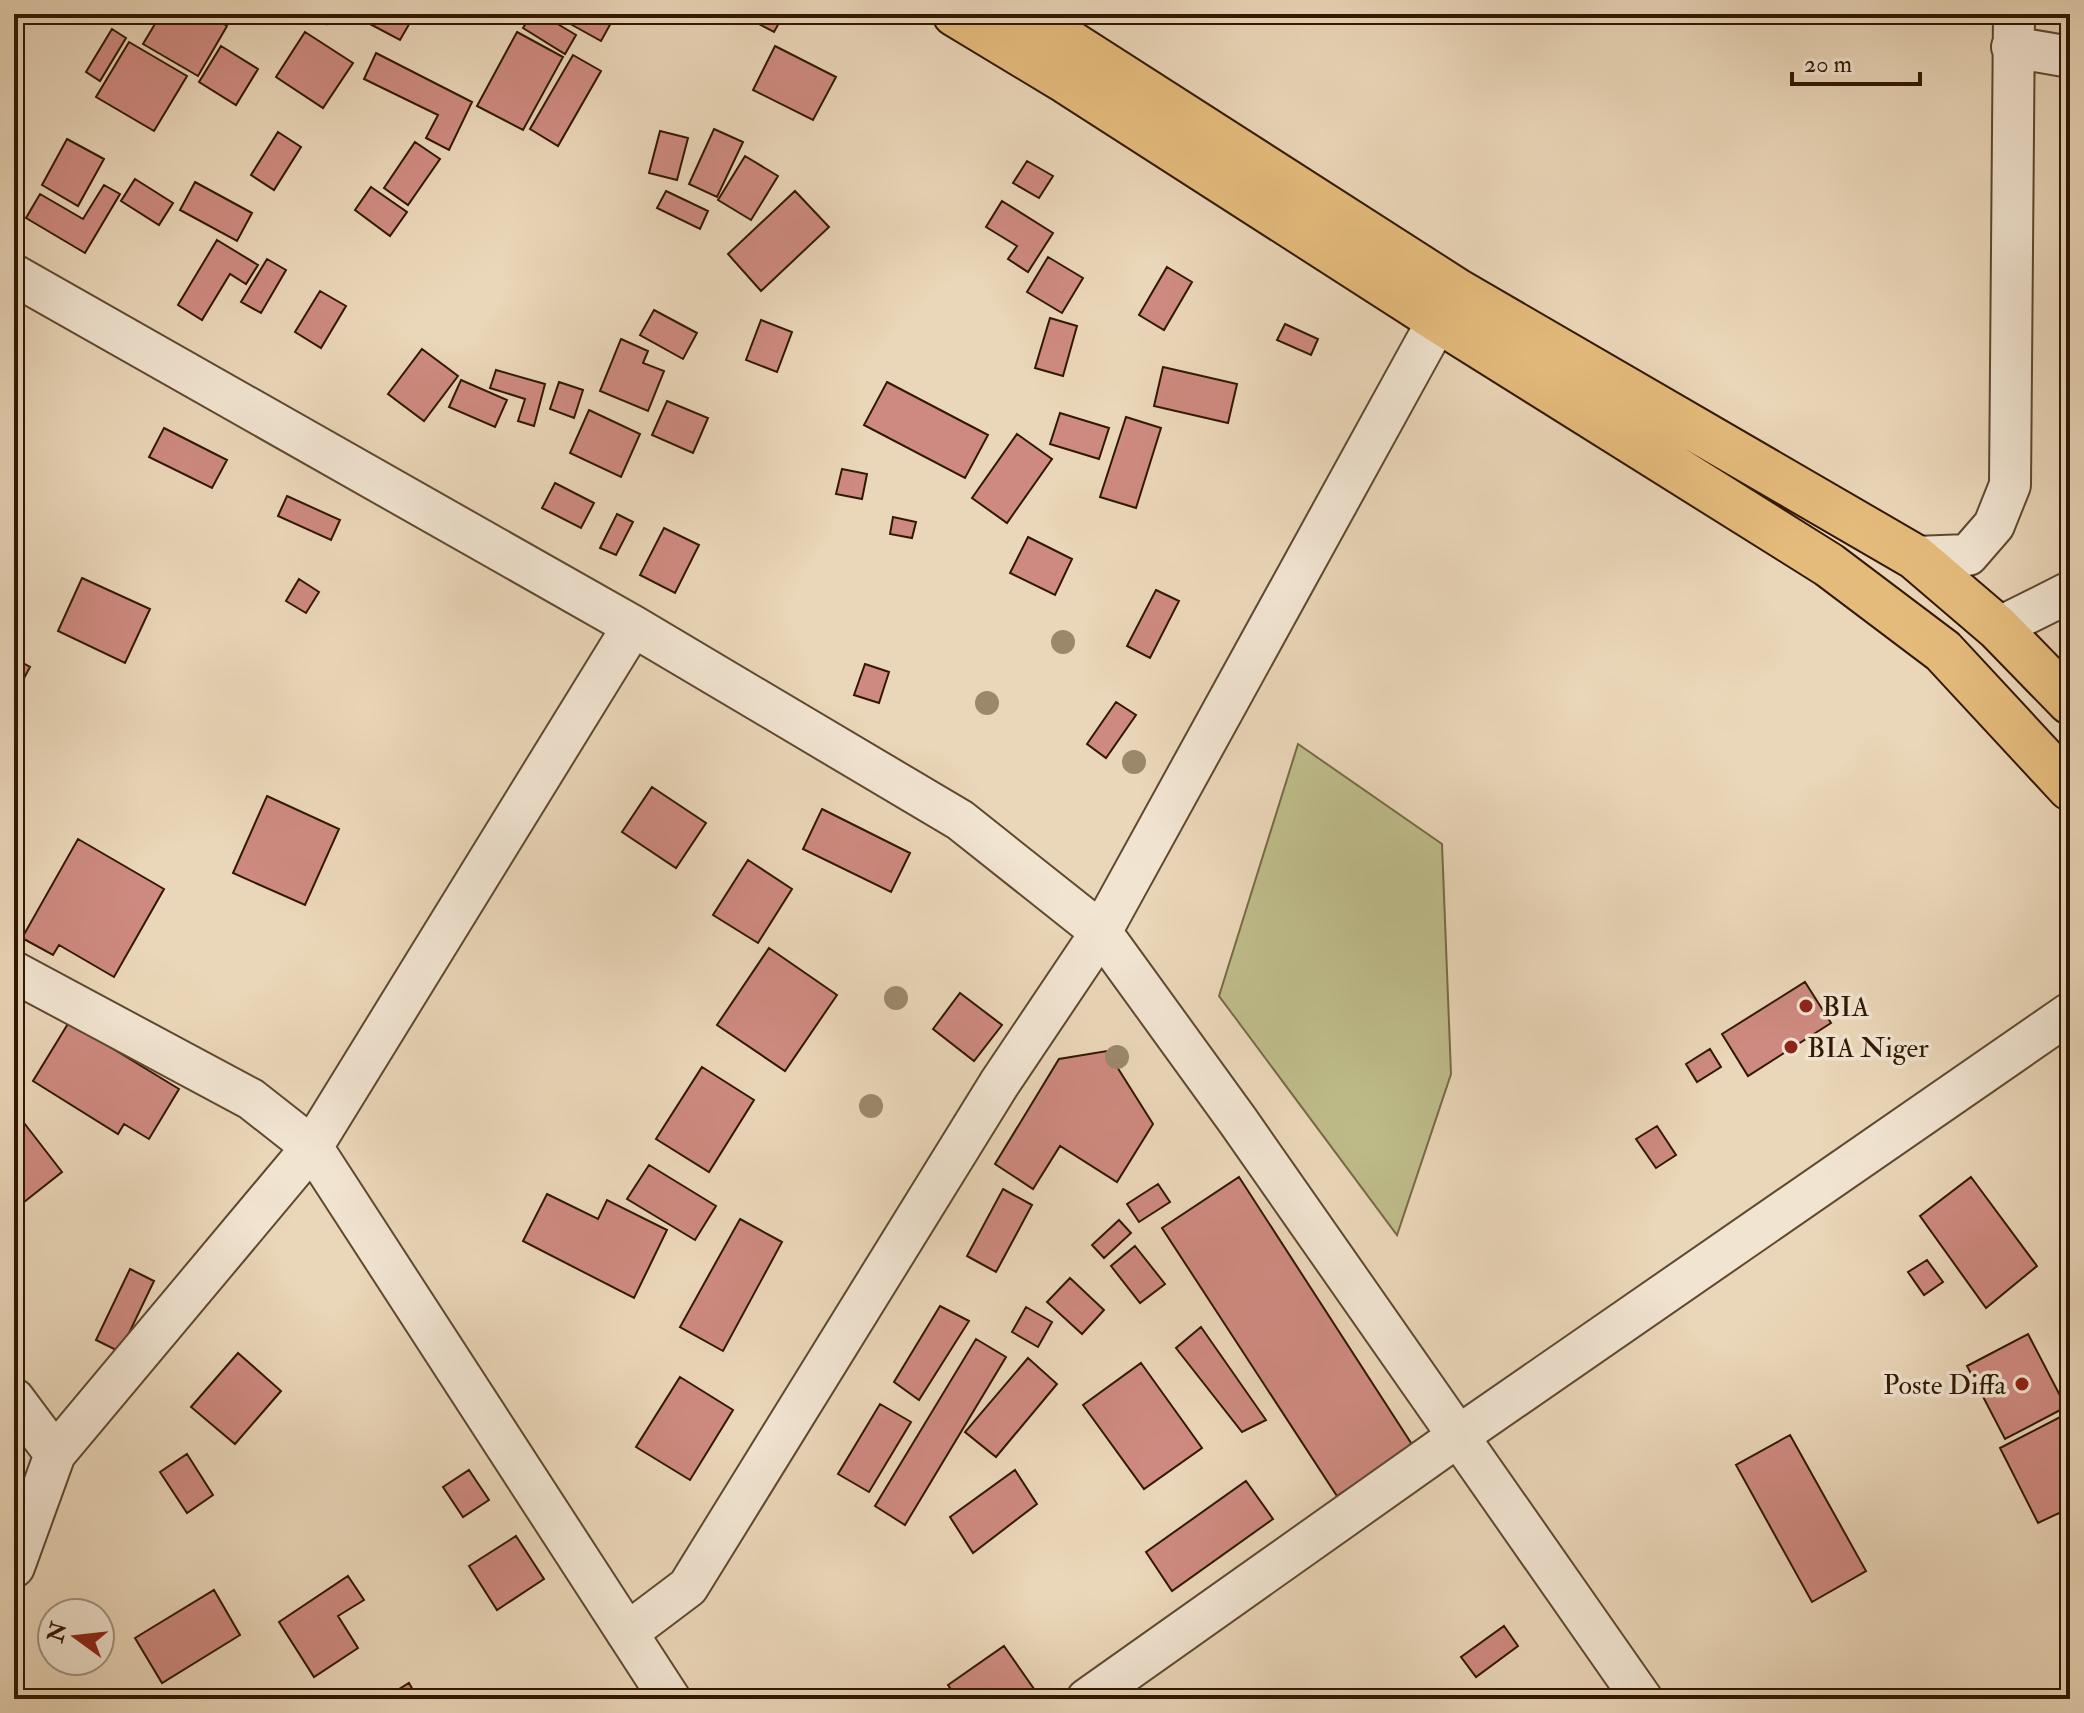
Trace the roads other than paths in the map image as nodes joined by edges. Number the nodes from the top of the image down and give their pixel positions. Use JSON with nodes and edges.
{"nodes":[{"id":1,"x":955,"y":14,"type":"edge"},
{"id":2,"x":1025,"y":14,"type":"edge"},
{"id":3,"x":2013,"y":31,"type":"edge"},
{"id":4,"x":2070,"y":57,"type":"edge"},
{"id":5,"x":14,"y":275,"type":"edge"},
{"id":6,"x":1438,"y":320,"type":"junction"},
{"id":7,"x":1915,"y":557,"type":"junction"},
{"id":8,"x":2070,"y":592,"type":"edge"},
{"id":9,"x":633,"y":626,"type":"junction"},
{"id":10,"x":1998,"y":628,"type":"junction"},
{"id":11,"x":2070,"y":702,"type":"edge"},
{"id":12,"x":2070,"y":788,"type":"edge"},
{"id":13,"x":1101,"y":932,"type":"junction"},
{"id":14,"x":14,"y":972,"type":"edge"},
{"id":15,"x":2070,"y":1013,"type":"edge"},
{"id":16,"x":312,"y":1147,"type":"junction"},
{"id":17,"x":14,"y":1399,"type":"edge"},
{"id":18,"x":1457,"y":1437,"type":"junction"},
{"id":19,"x":55,"y":1454,"type":"junction"},
{"id":20,"x":14,"y":1567,"type":"edge"},
{"id":21,"x":627,"y":1633,"type":"junction"},
{"id":22,"x":670,"y":1699,"type":"edge"},
{"id":23,"x":1087,"y":1699,"type":"edge"},
{"id":24,"x":1642,"y":1699,"type":"edge"}],
"edges":[{"from":1,"to":6,"type":"highway"},
{"from":2,"to":7,"type":"highway"},
{"from":3,"to":4,"type":"street"},
{"from":3,"to":7,"type":"street"},
{"from":5,"to":9,"type":"street"},
{"from":6,"to":12,"type":"highway"},
{"from":6,"to":13,"type":"street"},
{"from":7,"to":10,"type":"highway"},
{"from":8,"to":10,"type":"street"},
{"from":9,"to":13,"type":"street"},
{"from":9,"to":16,"type":"street"},
{"from":10,"to":11,"type":"highway"},
{"from":13,"to":18,"type":"street"},
{"from":13,"to":21,"type":"street"},
{"from":14,"to":16,"type":"street"},
{"from":15,"to":18,"type":"street"},
{"from":16,"to":19,"type":"street"},
{"from":16,"to":21,"type":"street"},
{"from":17,"to":19,"type":"street"},
{"from":18,"to":23,"type":"street"},
{"from":18,"to":24,"type":"street"},
{"from":19,"to":20,"type":"street"},
{"from":21,"to":22,"type":"street"}]}
